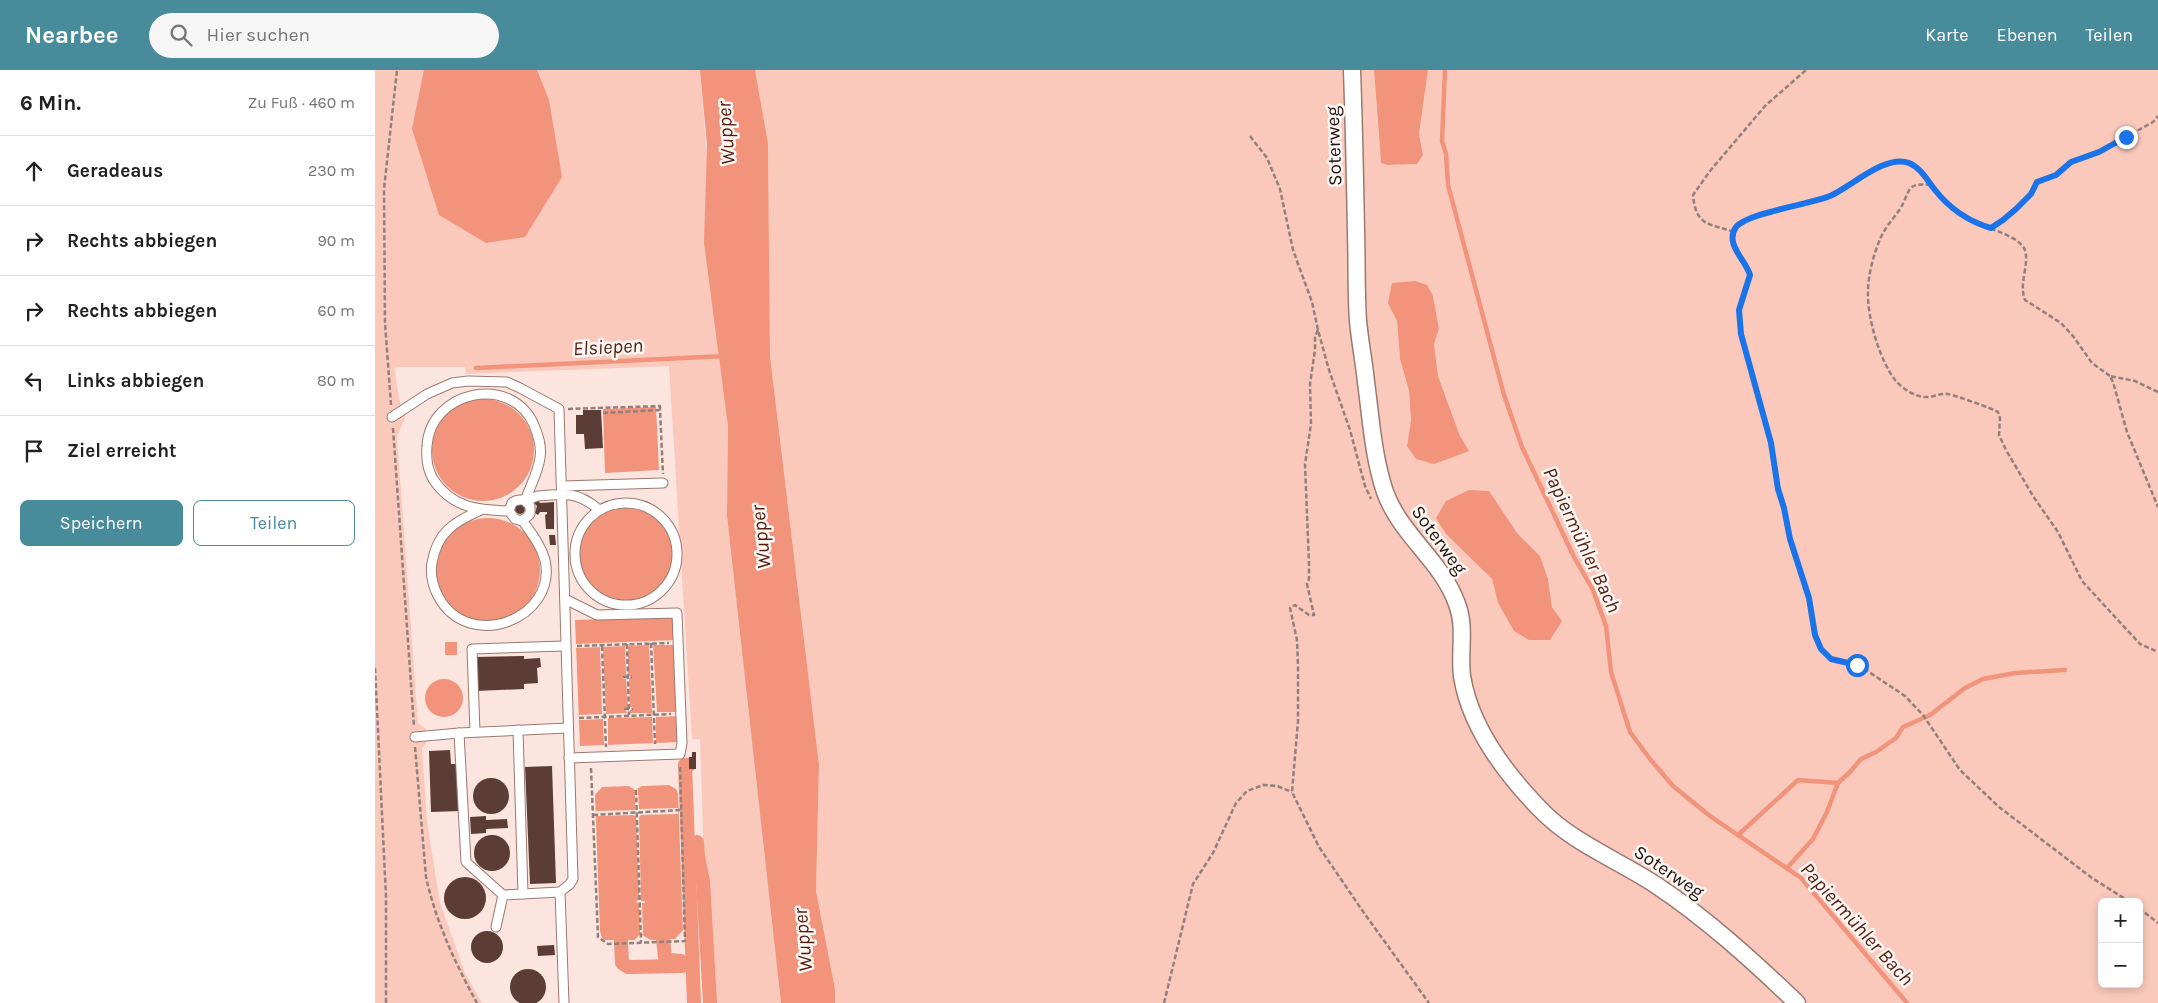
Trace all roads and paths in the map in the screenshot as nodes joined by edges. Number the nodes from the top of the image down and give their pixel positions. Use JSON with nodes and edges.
{"nodes":[{"id":1,"x":1352,"y":70,"type":"edge"},
{"id":2,"x":1806,"y":70,"type":"edge"},
{"id":3,"x":2158,"y":116,"type":"edge"},
{"id":4,"x":1250,"y":136,"type":"dead end"},
{"id":5,"x":1931,"y":185,"type":"junction"},
{"id":6,"x":1991,"y":228,"type":"junction"},
{"id":7,"x":1734,"y":232,"type":"junction"},
{"id":8,"x":1317,"y":330,"type":"junction"},
{"id":9,"x":2110,"y":376,"type":"junction"},
{"id":10,"x":2158,"y":392,"type":"edge"},
{"id":11,"x":559,"y":409,"type":"junction"},
{"id":12,"x":660,"y":410,"type":"junction"},
{"id":13,"x":603,"y":413,"type":"dead end"},
{"id":14,"x":392,"y":417,"type":"dead end"},
{"id":15,"x":663,"y":483,"type":"joint"},
{"id":16,"x":562,"y":490,"type":"junction"},
{"id":17,"x":525,"y":501,"type":"junction"},
{"id":18,"x":1372,"y":503,"type":"dead end"},
{"id":19,"x":2158,"y":507,"type":"edge"},
{"id":20,"x":598,"y":509,"type":"junction"},
{"id":21,"x":481,"y":510,"type":"junction"},
{"id":22,"x":509,"y":511,"type":"junction"},
{"id":23,"x":522,"y":520,"type":"junction"},
{"id":24,"x":565,"y":599,"type":"junction"},
{"id":25,"x":675,"y":642,"type":"dead end"},
{"id":26,"x":651,"y":643,"type":"junction"},
{"id":27,"x":627,"y":644,"type":"junction"},
{"id":28,"x":601,"y":645,"type":"junction"},
{"id":29,"x":565,"y":646,"type":"junction"},
{"id":30,"x":576,"y":646,"type":"dead end"},
{"id":31,"x":2158,"y":652,"type":"edge"},
{"id":32,"x":375,"y":668,"type":"edge"},
{"id":33,"x":623,"y":677,"type":"dead end"},
{"id":34,"x":627,"y":677,"type":"junction"},
{"id":35,"x":632,"y":677,"type":"dead end"},
{"id":36,"x":624,"y":709,"type":"dead end"},
{"id":37,"x":629,"y":709,"type":"junction"},
{"id":38,"x":633,"y":709,"type":"dead end"},
{"id":39,"x":653,"y":714,"type":"junction"},
{"id":40,"x":678,"y":714,"type":"dead end"},
{"id":41,"x":629,"y":715,"type":"junction"},
{"id":42,"x":605,"y":717,"type":"junction"},
{"id":43,"x":579,"y":718,"type":"dead end"},
{"id":44,"x":568,"y":728,"type":"junction"},
{"id":45,"x":518,"y":730,"type":"junction"},
{"id":46,"x":475,"y":732,"type":"junction"},
{"id":47,"x":459,"y":733,"type":"junction"},
{"id":48,"x":415,"y":737,"type":"joint"},
{"id":49,"x":655,"y":743,"type":"dead end"},
{"id":50,"x":606,"y":745,"type":"dead end"},
{"id":51,"x":680,"y":754,"type":"junction"},
{"id":52,"x":591,"y":757,"type":"junction"},
{"id":53,"x":569,"y":758,"type":"junction"},
{"id":54,"x":636,"y":790,"type":"dead end"},
{"id":55,"x":1292,"y":792,"type":"junction"},
{"id":56,"x":681,"y":810,"type":"junction"},
{"id":57,"x":637,"y":812,"type":"junction"},
{"id":58,"x":593,"y":814,"type":"junction"},
{"id":59,"x":560,"y":892,"type":"junction"},
{"id":60,"x":523,"y":894,"type":"junction"},
{"id":61,"x":503,"y":895,"type":"junction"},
{"id":62,"x":2124,"y":898,"type":"edge"},
{"id":63,"x":2143,"y":911,"type":"edge"},
{"id":64,"x":2158,"y":923,"type":"edge"},
{"id":65,"x":496,"y":927,"type":"dead end"},
{"id":66,"x":641,"y":942,"type":"junction"},
{"id":67,"x":387,"y":1003,"type":"edge"},
{"id":68,"x":477,"y":1003,"type":"edge"},
{"id":69,"x":564,"y":1003,"type":"edge"},
{"id":70,"x":1165,"y":1003,"type":"edge"},
{"id":71,"x":1429,"y":1003,"type":"edge"},
{"id":72,"x":1797,"y":1003,"type":"edge"}],
"edges":[{"from":1,"to":72,"type":"street","name":"Soterweg"},
{"from":2,"to":7,"type":"path"},
{"from":3,"to":6,"type":"path"},
{"from":4,"to":8,"type":"path"},
{"from":5,"to":6,"type":"path"},
{"from":5,"to":7,"type":"path"},
{"from":5,"to":31,"type":"path"},
{"from":6,"to":9,"type":"path"},
{"from":7,"to":62,"type":"path"},
{"from":8,"to":18,"type":"path"},
{"from":8,"to":55,"type":"path"},
{"from":9,"to":10,"type":"path"},
{"from":9,"to":19,"type":"path"},
{"from":11,"to":12,"type":"path"},
{"from":11,"to":14,"type":"lane"},
{"from":11,"to":16,"type":"lane"},
{"from":12,"to":13,"type":"path"},
{"from":12,"to":15,"type":"path"},
{"from":15,"to":16,"type":"lane"},
{"from":16,"to":17,"type":"lane"},
{"from":16,"to":20,"type":"lane"},
{"from":16,"to":24,"type":"lane"},
{"from":17,"to":21,"type":"lane"},
{"from":17,"to":22,"type":"lane"},
{"from":17,"to":23,"type":"lane"},
{"from":20,"to":20,"type":"lane"},
{"from":21,"to":22,"type":"lane"},
{"from":21,"to":23,"type":"lane"},
{"from":22,"to":23,"type":"lane"},
{"from":24,"to":29,"type":"lane"},
{"from":24,"to":51,"type":"lane"},
{"from":25,"to":26,"type":"path"},
{"from":26,"to":27,"type":"path"},
{"from":26,"to":39,"type":"path"},
{"from":27,"to":28,"type":"path"},
{"from":27,"to":34,"type":"path"},
{"from":28,"to":30,"type":"path"},
{"from":28,"to":42,"type":"path"},
{"from":29,"to":44,"type":"lane"},
{"from":29,"to":46,"type":"lane"},
{"from":32,"to":67,"type":"path"},
{"from":33,"to":34,"type":"path"},
{"from":34,"to":35,"type":"path"},
{"from":34,"to":37,"type":"path"},
{"from":36,"to":37,"type":"path"},
{"from":37,"to":38,"type":"path"},
{"from":37,"to":41,"type":"path"},
{"from":39,"to":40,"type":"path"},
{"from":39,"to":41,"type":"path"},
{"from":39,"to":49,"type":"path"},
{"from":41,"to":42,"type":"path"},
{"from":42,"to":43,"type":"path"},
{"from":42,"to":50,"type":"path"},
{"from":44,"to":45,"type":"lane"},
{"from":44,"to":53,"type":"lane"},
{"from":45,"to":46,"type":"lane"},
{"from":45,"to":60,"type":"lane"},
{"from":46,"to":47,"type":"lane"},
{"from":47,"to":48,"type":"lane"},
{"from":47,"to":61,"type":"lane"},
{"from":48,"to":68,"type":"path"},
{"from":51,"to":52,"type":"lane"},
{"from":51,"to":56,"type":"path"},
{"from":52,"to":53,"type":"lane"},
{"from":52,"to":58,"type":"path"},
{"from":53,"to":59,"type":"lane"},
{"from":54,"to":57,"type":"path"},
{"from":55,"to":70,"type":"path"},
{"from":55,"to":71,"type":"path"},
{"from":56,"to":57,"type":"path"},
{"from":56,"to":66,"type":"path"},
{"from":57,"to":58,"type":"path"},
{"from":57,"to":66,"type":"path"},
{"from":58,"to":66,"type":"path"},
{"from":59,"to":60,"type":"lane"},
{"from":59,"to":69,"type":"lane"},
{"from":60,"to":61,"type":"lane"},
{"from":61,"to":65,"type":"lane"},
{"from":63,"to":64,"type":"path"}]}
